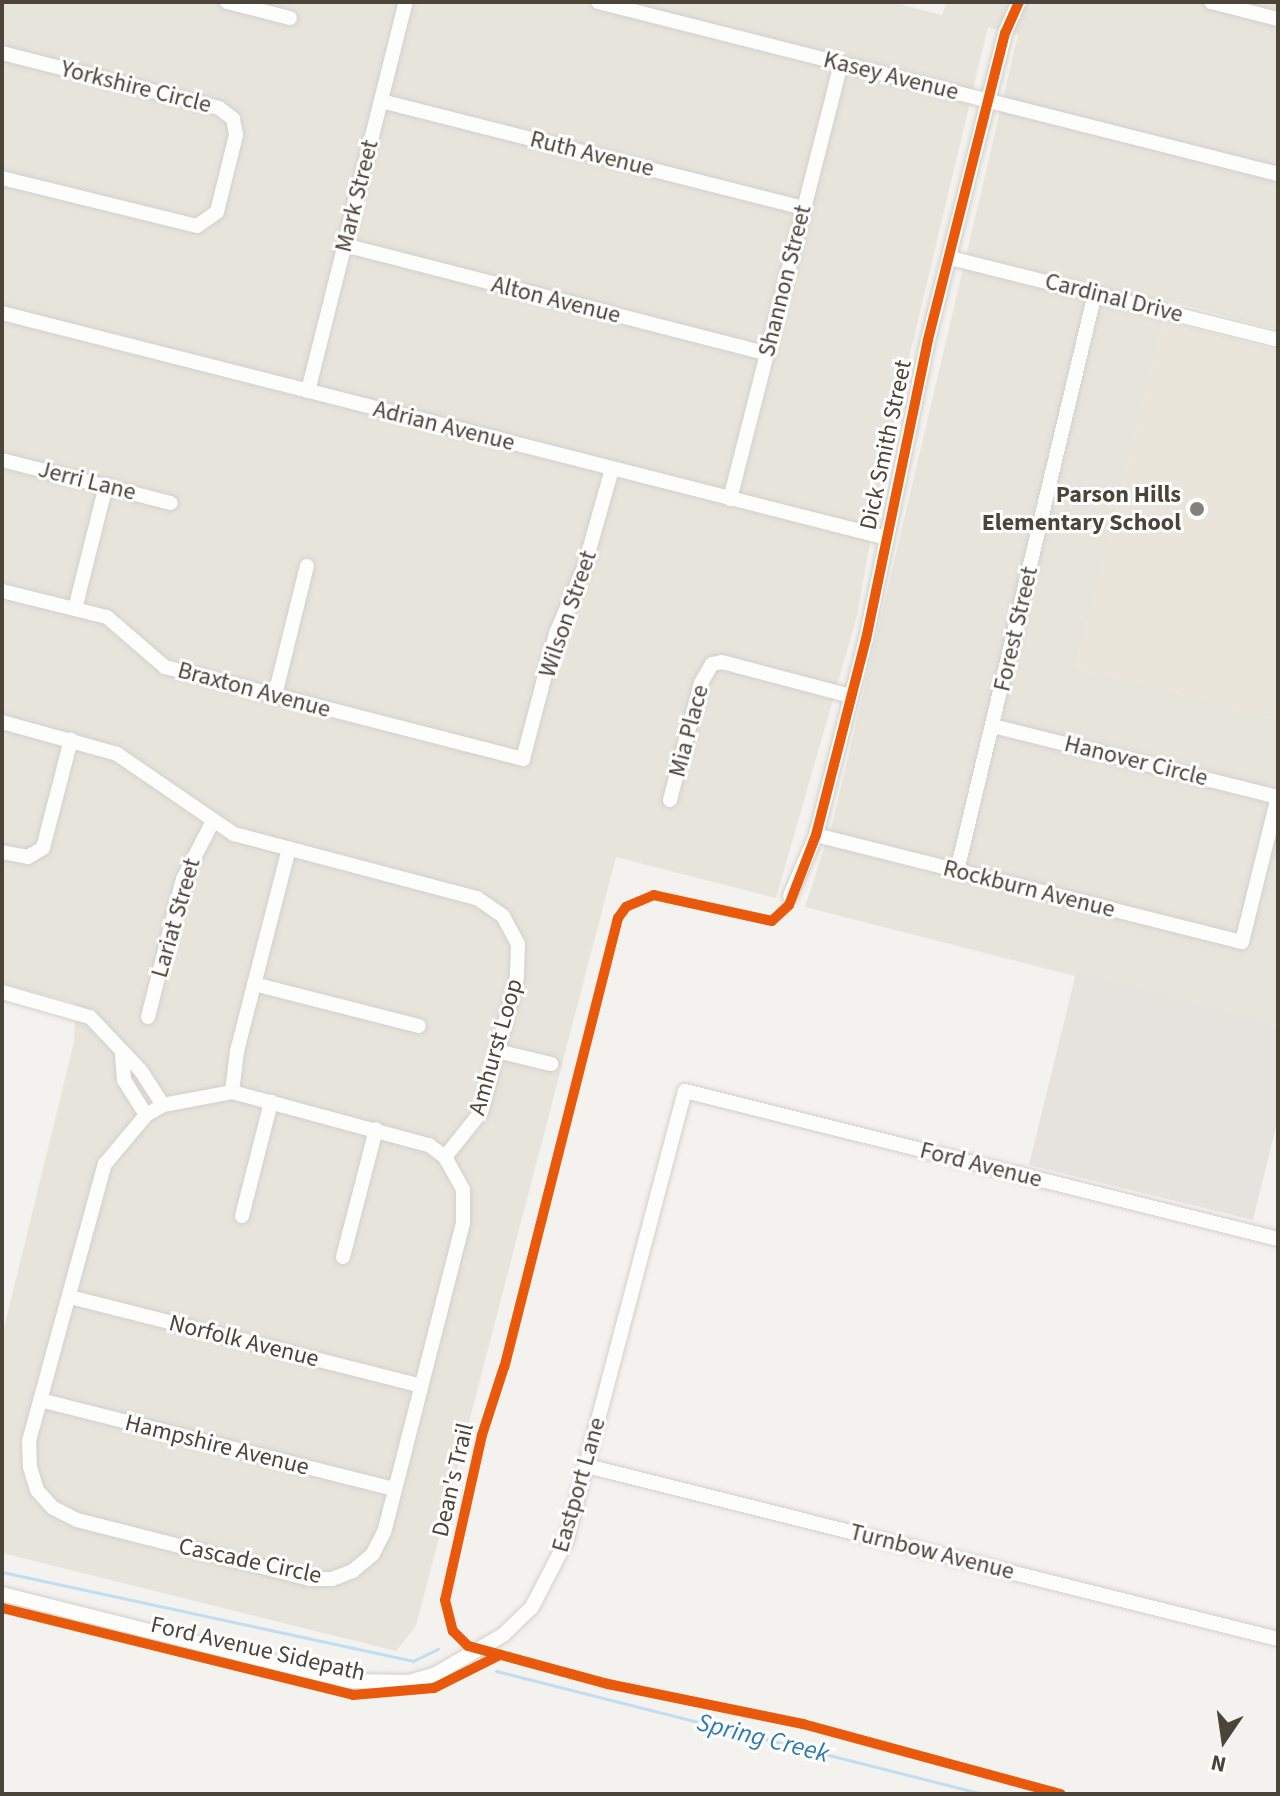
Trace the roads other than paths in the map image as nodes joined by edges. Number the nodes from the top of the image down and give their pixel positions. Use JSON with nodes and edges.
{"nodes":[{"id":1,"x":227,"y":2,"type":"edge"},
{"id":2,"x":406,"y":2,"type":"edge"},
{"id":3,"x":598,"y":2,"type":"edge"},
{"id":4,"x":1019,"y":2,"type":"edge"},
{"id":5,"x":1211,"y":2,"type":"edge"},
{"id":6,"x":290,"y":18,"type":"dead end"},
{"id":7,"x":1278,"y":19,"type":"edge"},
{"id":8,"x":2,"y":53,"type":"edge"},
{"id":9,"x":841,"y":63,"type":"junction"},
{"id":10,"x":988,"y":100,"type":"junction"},
{"id":11,"x":381,"y":101,"type":"junction"},
{"id":12,"x":1278,"y":174,"type":"edge"},
{"id":13,"x":2,"y":178,"type":"edge"},
{"id":14,"x":803,"y":208,"type":"junction"},
{"id":15,"x":344,"y":245,"type":"junction"},
{"id":16,"x":950,"y":258,"type":"junction"},
{"id":17,"x":1095,"y":293,"type":"junction"},
{"id":18,"x":2,"y":313,"type":"edge"},
{"id":19,"x":1278,"y":340,"type":"edge"},
{"id":20,"x":767,"y":354,"type":"junction"},
{"id":21,"x":308,"y":391,"type":"junction"},
{"id":22,"x":2,"y":460,"type":"edge"},
{"id":23,"x":612,"y":469,"type":"junction"},
{"id":24,"x":106,"y":486,"type":"junction"},
{"id":25,"x":730,"y":499,"type":"junction"},
{"id":26,"x":171,"y":503,"type":"dead end"},
{"id":27,"x":887,"y":538,"type":"junction"},
{"id":28,"x":307,"y":566,"type":"dead end"},
{"id":29,"x":2,"y":591,"type":"edge"},
{"id":30,"x":75,"y":609,"type":"junction"},
{"id":31,"x":275,"y":695,"type":"junction"},
{"id":32,"x":851,"y":696,"type":"junction"},
{"id":33,"x":2,"y":722,"type":"edge"},
{"id":34,"x":994,"y":726,"type":"junction"},
{"id":35,"x":71,"y":740,"type":"junction"},
{"id":36,"x":523,"y":759,"type":"joint"},
{"id":37,"x":1278,"y":797,"type":"edge"},
{"id":38,"x":670,"y":800,"type":"dead end"},
{"id":39,"x":212,"y":823,"type":"junction"},
{"id":40,"x":816,"y":835,"type":"junction"},
{"id":41,"x":289,"y":849,"type":"junction"},
{"id":42,"x":2,"y":852,"type":"edge"},
{"id":43,"x":957,"y":871,"type":"junction"},
{"id":44,"x":790,"y":896,"type":"dead end"},
{"id":45,"x":254,"y":984,"type":"junction"},
{"id":46,"x":2,"y":992,"type":"edge"},
{"id":47,"x":148,"y":1017,"type":"dead end"},
{"id":48,"x":419,"y":1026,"type":"dead end"},
{"id":49,"x":497,"y":1051,"type":"junction"},
{"id":50,"x":122,"y":1056,"type":"junction"},
{"id":51,"x":551,"y":1064,"type":"dead end"},
{"id":52,"x":685,"y":1091,"type":"joint"},
{"id":53,"x":232,"y":1092,"type":"junction"},
{"id":54,"x":271,"y":1102,"type":"junction"},
{"id":55,"x":163,"y":1105,"type":"junction"},
{"id":56,"x":146,"y":1115,"type":"junction"},
{"id":57,"x":376,"y":1129,"type":"junction"},
{"id":58,"x":445,"y":1157,"type":"junction"},
{"id":59,"x":242,"y":1216,"type":"dead end"},
{"id":60,"x":1278,"y":1239,"type":"edge"},
{"id":61,"x":343,"y":1257,"type":"dead end"},
{"id":62,"x":70,"y":1297,"type":"junction"},
{"id":63,"x":418,"y":1385,"type":"junction"},
{"id":64,"x":40,"y":1400,"type":"junction"},
{"id":65,"x":587,"y":1466,"type":"junction"},
{"id":66,"x":394,"y":1489,"type":"junction"},
{"id":67,"x":2,"y":1594,"type":"edge"},
{"id":68,"x":1278,"y":1639,"type":"edge"}],
"edges":[{"from":1,"to":6,"type":"street"},
{"from":2,"to":11,"type":"street","name":"Mark Street"},
{"from":3,"to":9,"type":"street","name":"Kasey Avenue"},
{"from":4,"to":10,"type":"street","name":"Dick Smith Street"},
{"from":5,"to":7,"type":"street"},
{"from":8,"to":13,"type":"street","name":"Yorkshire Circle"},
{"from":9,"to":10,"type":"street","name":"Kasey Avenue"},
{"from":9,"to":14,"type":"street","name":"Shannon Street"},
{"from":10,"to":12,"type":"street","name":"Kasey Avenue"},
{"from":10,"to":16,"type":"street","name":"Dick Smith Street"},
{"from":11,"to":14,"type":"street","name":"Ruth Avenue"},
{"from":11,"to":15,"type":"street","name":"Mark Street"},
{"from":14,"to":20,"type":"street","name":"Shannon Street"},
{"from":15,"to":20,"type":"street","name":"Alton Avenue"},
{"from":15,"to":21,"type":"street","name":"Mark Street"},
{"from":16,"to":17,"type":"street","name":"Cardinal Drive"},
{"from":16,"to":27,"type":"street","name":"Dick Smith Street"},
{"from":17,"to":19,"type":"street","name":"Cardinal Drive"},
{"from":17,"to":34,"type":"street","name":"Forest Street"},
{"from":18,"to":21,"type":"street","name":"Adrian Avenue"},
{"from":20,"to":25,"type":"street","name":"Shannon Street"},
{"from":21,"to":23,"type":"street","name":"Adrian Avenue"},
{"from":22,"to":24,"type":"street","name":"Jerri Lane"},
{"from":23,"to":25,"type":"street","name":"Adrian Avenue"},
{"from":23,"to":36,"type":"street","name":"Wilson Street"},
{"from":24,"to":26,"type":"street","name":"Jerri Lane"},
{"from":24,"to":30,"type":"street"},
{"from":25,"to":27,"type":"street","name":"Adrian Avenue"},
{"from":27,"to":32,"type":"street","name":"Dick Smith Street"},
{"from":28,"to":31,"type":"street"},
{"from":29,"to":30,"type":"street","name":"Braxton Avenue"},
{"from":30,"to":31,"type":"street","name":"Braxton Avenue"},
{"from":31,"to":36,"type":"street","name":"Braxton Avenue"},
{"from":32,"to":38,"type":"street","name":"Mia Place"},
{"from":32,"to":40,"type":"street","name":"Dick Smith Street"},
{"from":33,"to":35,"type":"street","name":"Amhurst Loop"},
{"from":34,"to":37,"type":"street","name":"Hanover Circle"},
{"from":34,"to":43,"type":"street","name":"Forest Street"},
{"from":35,"to":39,"type":"street","name":"Amhurst Loop"},
{"from":35,"to":42,"type":"street"},
{"from":37,"to":43,"type":"street","name":"Rockburn Avenue"},
{"from":39,"to":41,"type":"street","name":"Amhurst Loop"},
{"from":39,"to":47,"type":"street","name":"Lariat Street"},
{"from":40,"to":43,"type":"street","name":"Rockburn Avenue"},
{"from":40,"to":44,"type":"street","name":"Dick Smith Street"},
{"from":41,"to":45,"type":"street"},
{"from":41,"to":49,"type":"street","name":"Amhurst Loop"},
{"from":45,"to":48,"type":"street"},
{"from":45,"to":53,"type":"street"},
{"from":46,"to":50,"type":"street"},
{"from":49,"to":51,"type":"street"},
{"from":49,"to":58,"type":"street","name":"Amhurst Loop"},
{"from":50,"to":55,"type":"street"},
{"from":50,"to":56,"type":"street"},
{"from":52,"to":60,"type":"street","name":"Ford Avenue"},
{"from":52,"to":65,"type":"street","name":"Eastport Lane"},
{"from":53,"to":54,"type":"street","name":"Cascade Circle"},
{"from":53,"to":55,"type":"street","name":"Cascade Circle"},
{"from":54,"to":57,"type":"street","name":"Cascade Circle"},
{"from":54,"to":59,"type":"street"},
{"from":55,"to":56,"type":"street","name":"Cascade Circle"},
{"from":56,"to":62,"type":"street","name":"Cascade Circle"},
{"from":57,"to":58,"type":"street","name":"Cascade Circle"},
{"from":57,"to":61,"type":"street"},
{"from":58,"to":63,"type":"street","name":"Cascade Circle"},
{"from":62,"to":63,"type":"street","name":"Norfolk Avenue"},
{"from":62,"to":64,"type":"street","name":"Cascade Circle"},
{"from":63,"to":66,"type":"street","name":"Cascade Circle"},
{"from":64,"to":66,"type":"street","name":"Hampshire Avenue"},
{"from":64,"to":66,"type":"street","name":"Cascade Circle"},
{"from":65,"to":67,"type":"street","name":"Eastport Lane"},
{"from":65,"to":68,"type":"street","name":"Turnbow Avenue"}]}
